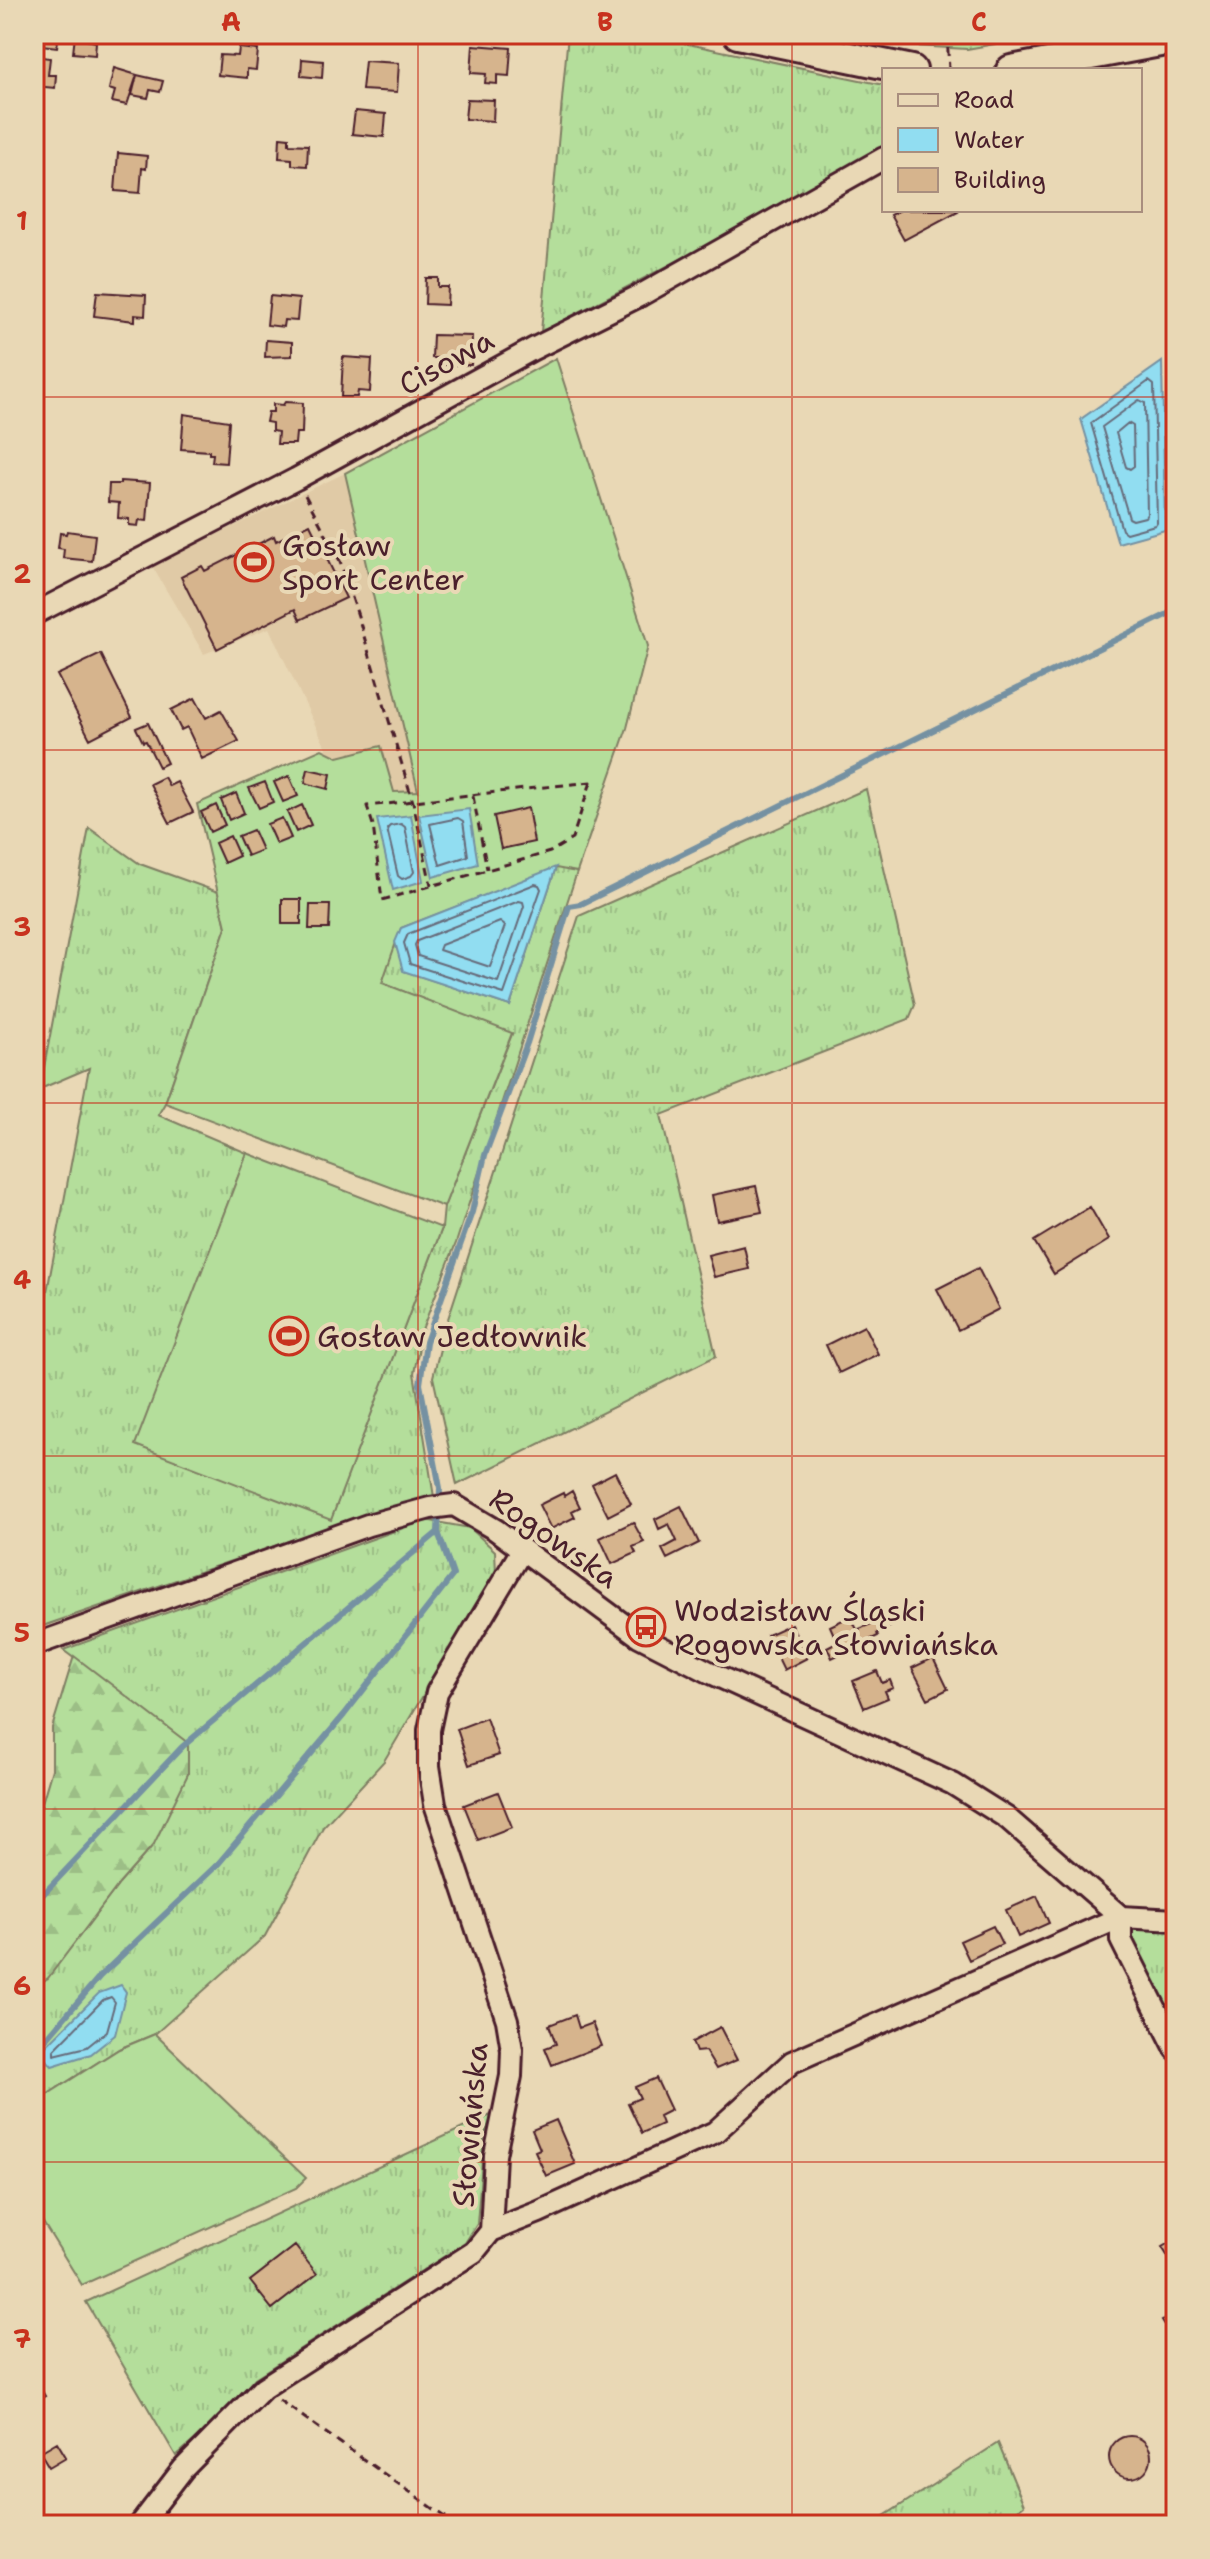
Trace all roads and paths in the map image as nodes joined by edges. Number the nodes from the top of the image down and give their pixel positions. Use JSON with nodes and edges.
{"nodes":[{"id":1,"x":738,"y":34,"type":"edge"},
{"id":2,"x":947,"y":34,"type":"edge"},
{"id":3,"x":1176,"y":39,"type":"edge"},
{"id":4,"x":902,"y":68,"type":"edge"},
{"id":5,"x":949,"y":68,"type":"edge"},
{"id":6,"x":1022,"y":68,"type":"edge"},
{"id":7,"x":882,"y":159,"type":"edge"},
{"id":8,"x":296,"y":479,"type":"junction"},
{"id":9,"x":34,"y":614,"type":"edge"},
{"id":10,"x":473,"y":796,"type":"junction"},
{"id":11,"x":413,"y":802,"type":"junction"},
{"id":12,"x":487,"y":869,"type":"junction"},
{"id":13,"x":431,"y":885,"type":"junction"},
{"id":14,"x":522,"y":1550,"type":"junction"},
{"id":15,"x":34,"y":1645,"type":"edge"},
{"id":16,"x":1121,"y":1917,"type":"junction"},
{"id":17,"x":1176,"y":1920,"type":"edge"},
{"id":18,"x":1176,"y":2049,"type":"edge"},
{"id":19,"x":491,"y":2231,"type":"junction"},
{"id":20,"x":263,"y":2388,"type":"junction"},
{"id":21,"x":140,"y":2525,"type":"edge"},
{"id":22,"x":457,"y":2525,"type":"edge"}],
"edges":[{"from":1,"to":4,"type":"street"},
{"from":2,"to":5,"type":"path"},
{"from":3,"to":6,"type":"street"},
{"from":7,"to":8,"type":"street","name":"Cisowa"},
{"from":8,"to":9,"type":"street","name":"Cisowa"},
{"from":8,"to":11,"type":"path"},
{"from":10,"to":11,"type":"path"},
{"from":10,"to":12,"type":"path"},
{"from":10,"to":12,"type":"path"},
{"from":11,"to":13,"type":"path"},
{"from":11,"to":13,"type":"path"},
{"from":12,"to":13,"type":"path"},
{"from":14,"to":15,"type":"street","name":"Rogowska"},
{"from":14,"to":16,"type":"street","name":"Rogowska"},
{"from":14,"to":19,"type":"street","name":"Słowiańska"},
{"from":16,"to":17,"type":"street"},
{"from":16,"to":18,"type":"street"},
{"from":16,"to":19,"type":"street"},
{"from":19,"to":20,"type":"street","name":"Słowiańska"},
{"from":20,"to":21,"type":"street","name":"Słowiańska"},
{"from":20,"to":22,"type":"path"}]}
